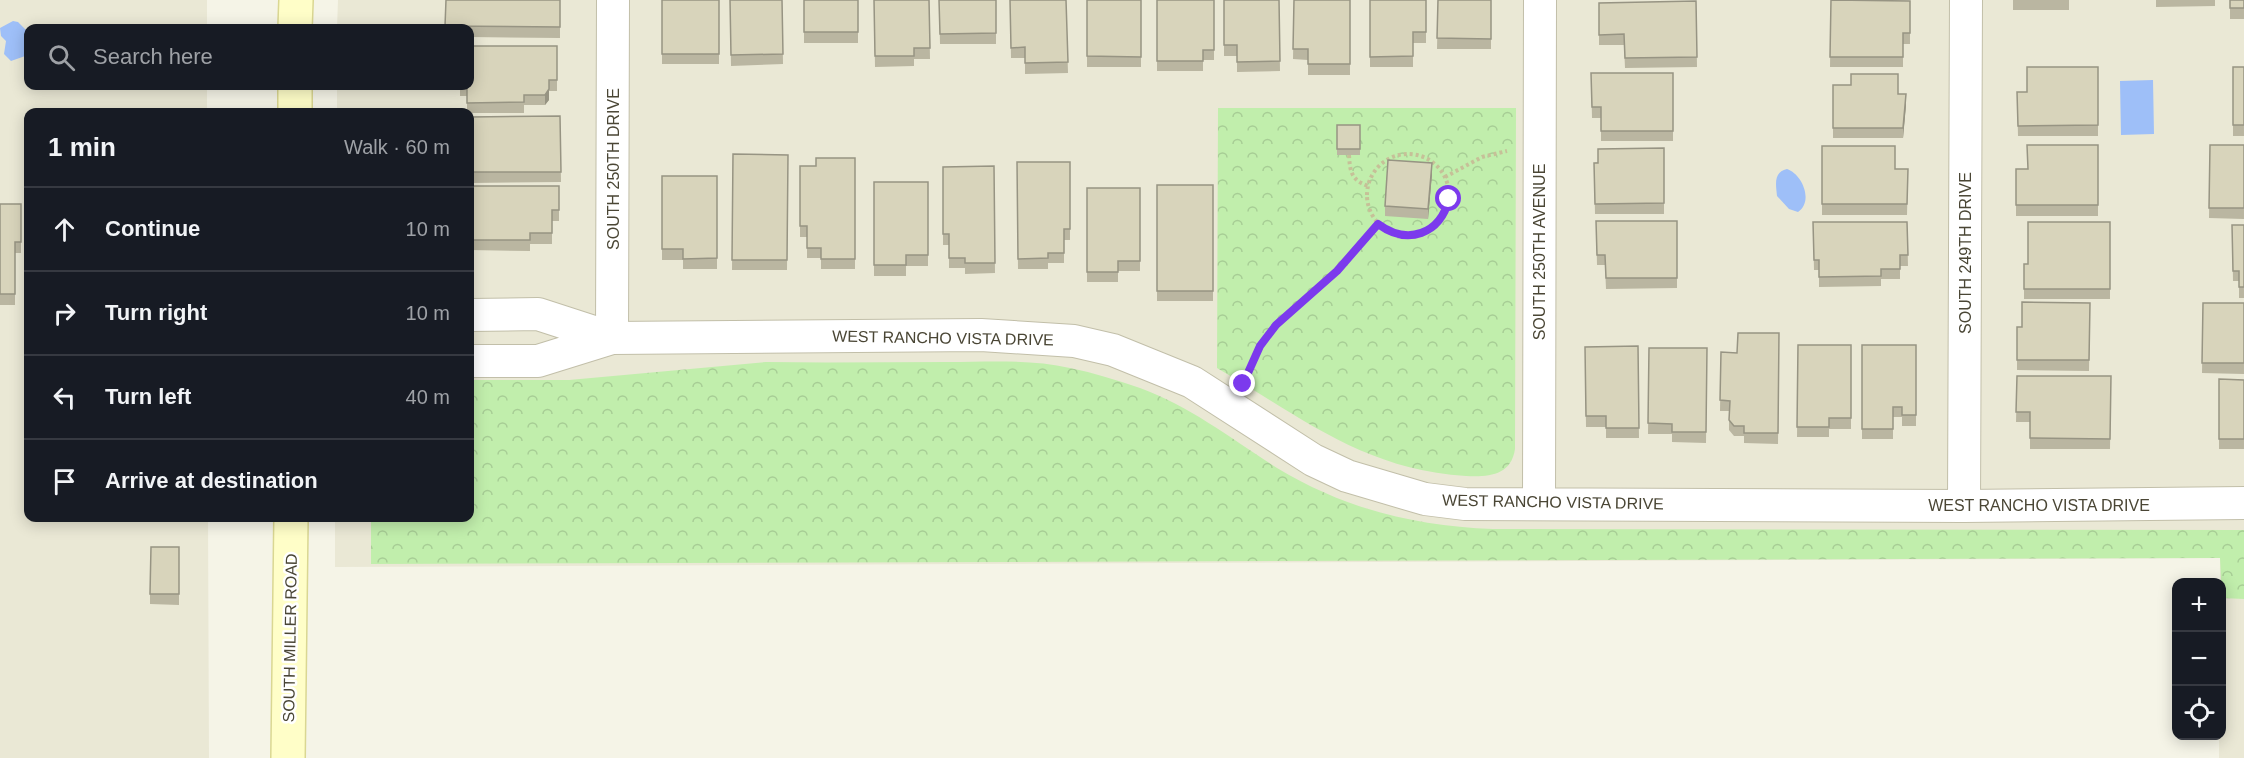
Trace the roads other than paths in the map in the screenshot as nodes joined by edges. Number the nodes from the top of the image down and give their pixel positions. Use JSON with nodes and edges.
{"nodes":[{"id":1,"x":296,"y":0,"type":"edge"},
{"id":2,"x":613,"y":0,"type":"edge"},
{"id":3,"x":1540,"y":0,"type":"edge"},
{"id":4,"x":1966,"y":0,"type":"edge"},
{"id":5,"x":296,"y":24,"type":"edge"},
{"id":6,"x":295,"y":90,"type":"edge"},
{"id":7,"x":295,"y":108,"type":"edge"},
{"id":8,"x":474,"y":315,"type":"edge"},
{"id":9,"x":612,"y":338,"type":"junction"},
{"id":10,"x":474,"y":361,"type":"edge"},
{"id":11,"x":1539,"y":503,"type":"junction"},
{"id":12,"x":2244,"y":503,"type":"edge"},
{"id":13,"x":1964,"y":506,"type":"junction"},
{"id":14,"x":291,"y":522,"type":"edge"},
{"id":15,"x":288,"y":758,"type":"edge"}],
"edges":[{"from":1,"to":5,"type":"main road"},
{"from":2,"to":9,"type":"street","name":"SOUTH 250TH DRIVE"},
{"from":3,"to":11,"type":"street","name":"SOUTH 250TH AVENUE"},
{"from":4,"to":13,"type":"street","name":"SOUTH 249TH DRIVE"},
{"from":6,"to":7,"type":"main road"},
{"from":8,"to":9,"type":"street","name":"WEST RANCHO VISTA DRIVE"},
{"from":9,"to":10,"type":"street","name":"WEST RANCHO VISTA DRIVE"},
{"from":9,"to":11,"type":"street","name":"WEST RANCHO VISTA DRIVE"},
{"from":11,"to":13,"type":"street","name":"WEST RANCHO VISTA DRIVE"},
{"from":12,"to":13,"type":"street","name":"WEST RANCHO VISTA DRIVE"},
{"from":14,"to":15,"type":"main road","name":"SOUTH MILLER ROAD"}]}
